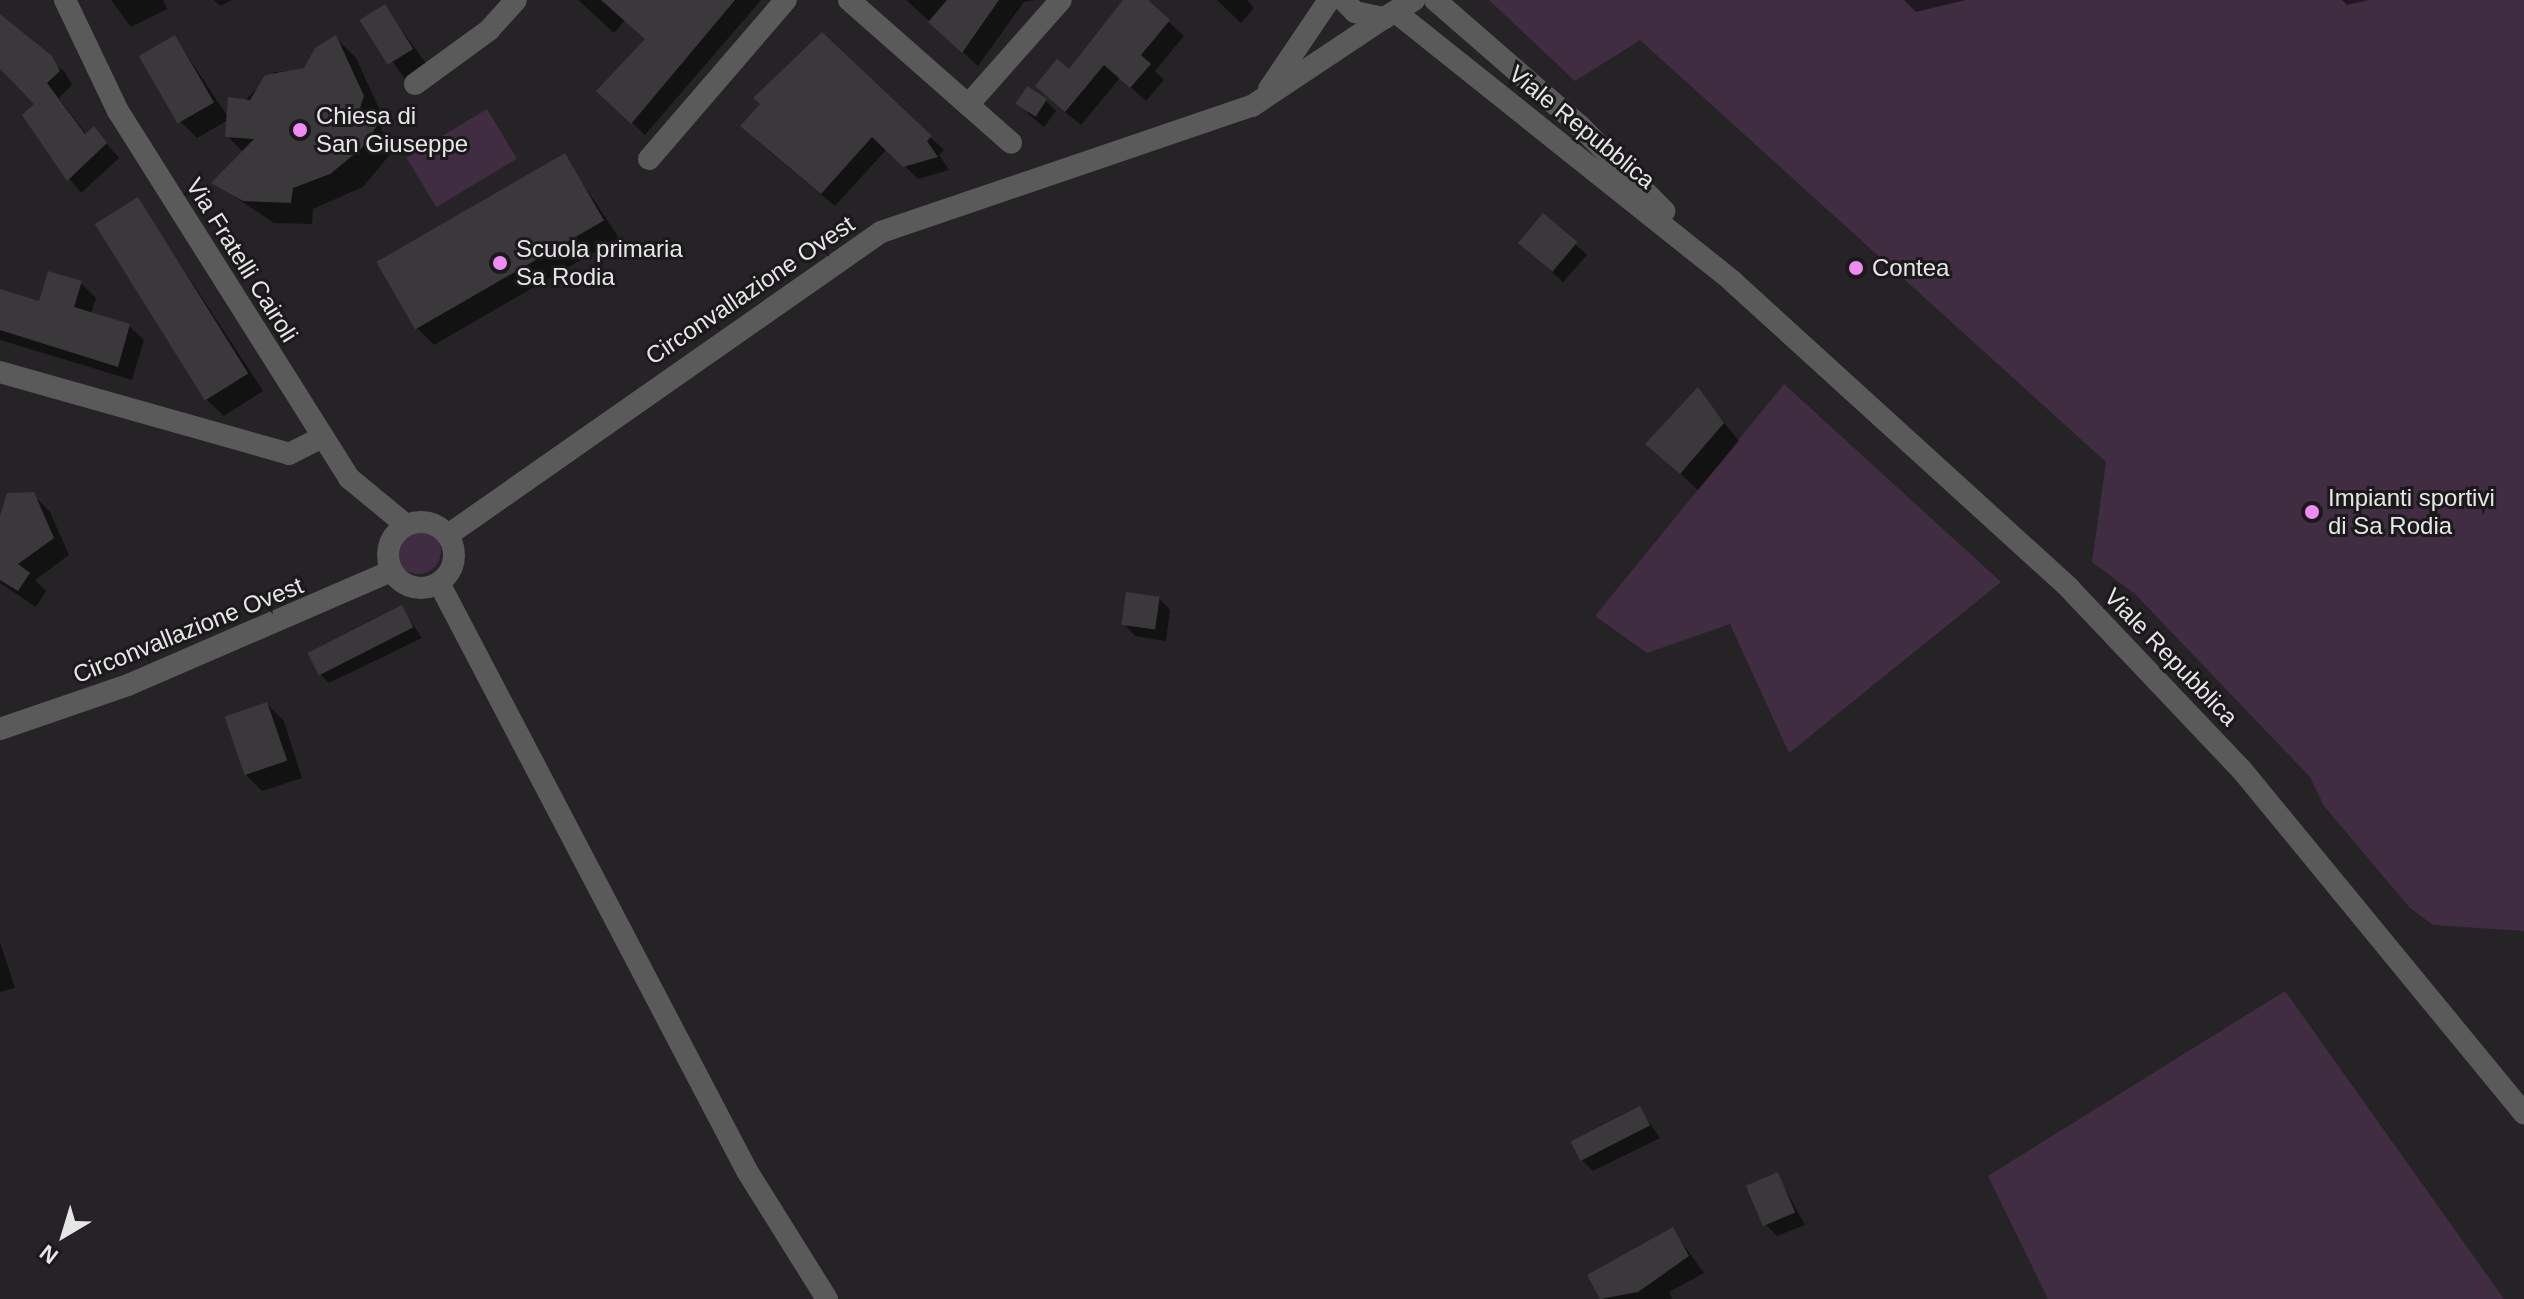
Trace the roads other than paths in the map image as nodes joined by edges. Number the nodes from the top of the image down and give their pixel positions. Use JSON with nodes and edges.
{"nodes":[{"id":1,"x":65,"y":0,"type":"edge"},
{"id":2,"x":516,"y":0,"type":"edge"},
{"id":3,"x":786,"y":0,"type":"edge"},
{"id":4,"x":849,"y":0,"type":"edge"},
{"id":5,"x":1061,"y":0,"type":"edge"},
{"id":6,"x":1329,"y":0,"type":"edge"},
{"id":7,"x":1343,"y":0,"type":"edge"},
{"id":8,"x":1435,"y":0,"type":"edge"},
{"id":9,"x":1399,"y":11,"type":"edge"},
{"id":10,"x":415,"y":84,"type":"dead end"},
{"id":11,"x":1258,"y":101,"type":"junction"},
{"id":12,"x":968,"y":105,"type":"junction"},
{"id":13,"x":1011,"y":143,"type":"dead end"},
{"id":14,"x":649,"y":159,"type":"dead end"},
{"id":15,"x":1732,"y":281,"type":"junction"},
{"id":16,"x":0,"y":372,"type":"edge"},
{"id":17,"x":323,"y":437,"type":"junction"},
{"id":18,"x":406,"y":525,"type":"junction"},
{"id":19,"x":448,"y":535,"type":"junction"},
{"id":20,"x":391,"y":571,"type":"junction"},
{"id":21,"x":439,"y":583,"type":"junction"},
{"id":22,"x":0,"y":729,"type":"edge"},
{"id":23,"x":2524,"y":1114,"type":"edge"},
{"id":24,"x":827,"y":1299,"type":"edge"}],
"edges":[{"from":1,"to":17,"type":"street","name":"Via Fratelli Cairoli"},
{"from":2,"to":10,"type":"street"},
{"from":3,"to":14,"type":"street"},
{"from":4,"to":12,"type":"street"},
{"from":5,"to":12,"type":"street"},
{"from":6,"to":11,"type":"street"},
{"from":7,"to":9,"type":"street","name":"Viale Repubblica"},
{"from":8,"to":15,"type":"street","name":"Viale Repubblica"},
{"from":9,"to":11,"type":"street","name":"Circonvallazione Ovest"},
{"from":9,"to":15,"type":"street","name":"Viale Repubblica"},
{"from":11,"to":19,"type":"street","name":"Circonvallazione Ovest"},
{"from":12,"to":13,"type":"street"},
{"from":15,"to":23,"type":"street","name":"Viale Repubblica"},
{"from":16,"to":17,"type":"street"},
{"from":17,"to":18,"type":"street","name":"Via Fratelli Cairoli"},
{"from":18,"to":19,"type":"street"},
{"from":18,"to":20,"type":"street"},
{"from":19,"to":21,"type":"street"},
{"from":20,"to":21,"type":"street"},
{"from":20,"to":22,"type":"street","name":"Circonvallazione Ovest"},
{"from":21,"to":24,"type":"street"}]}
